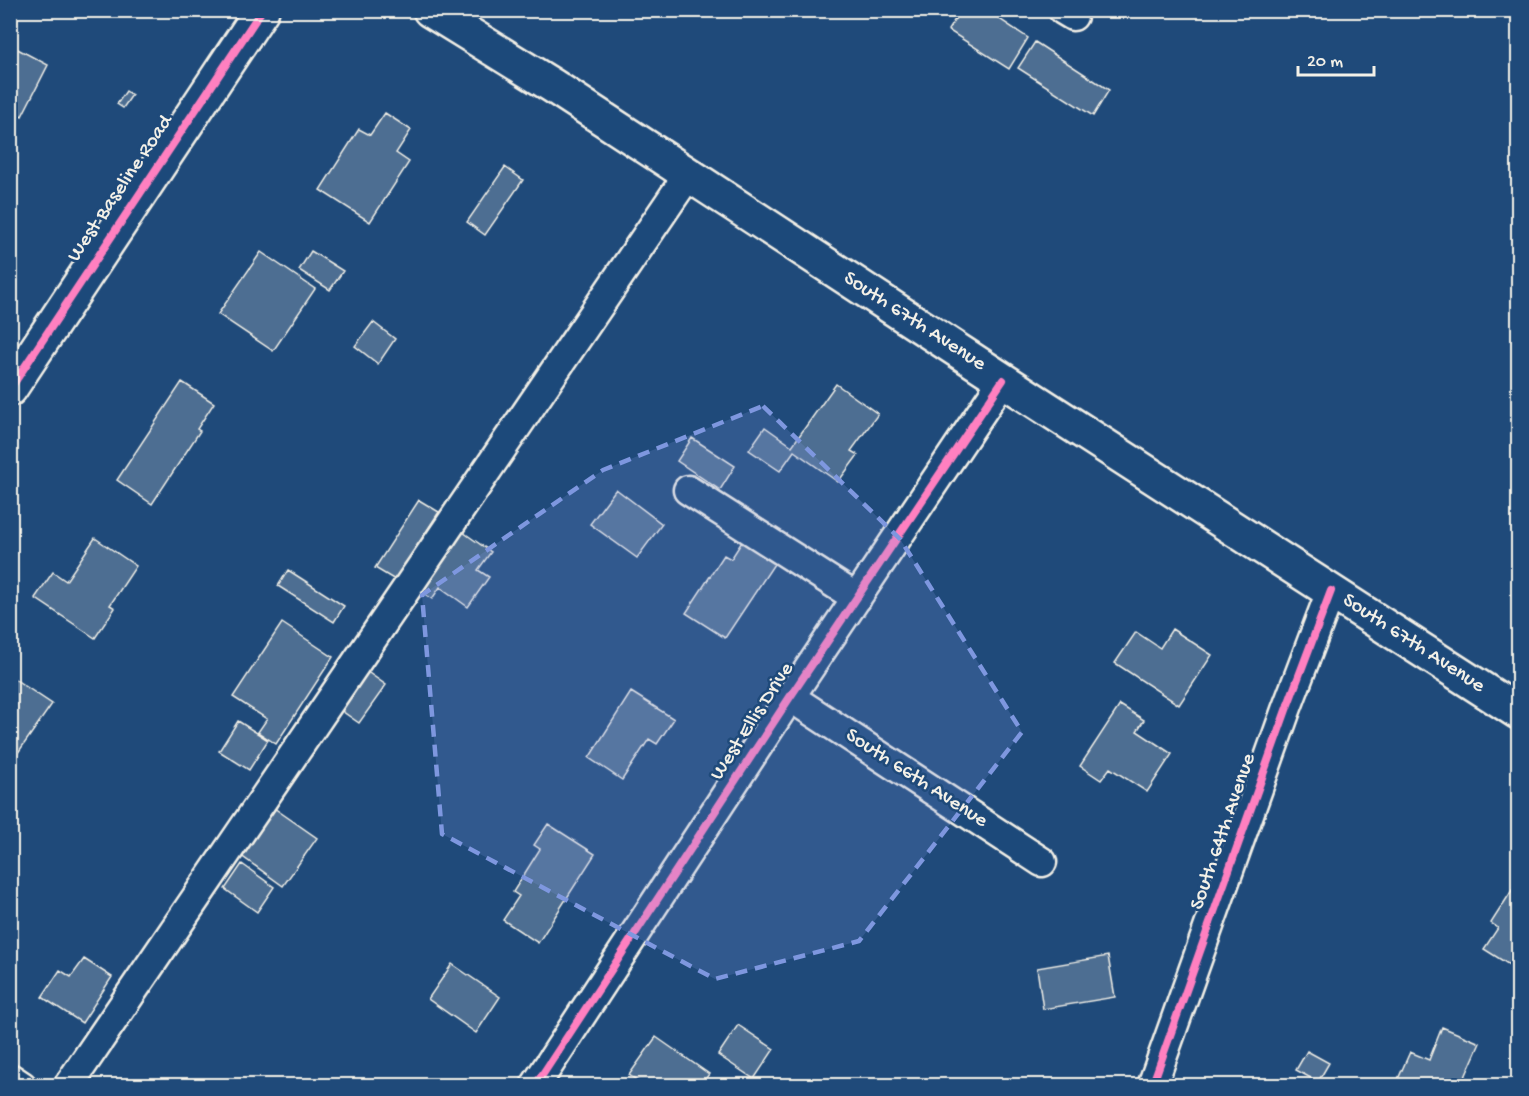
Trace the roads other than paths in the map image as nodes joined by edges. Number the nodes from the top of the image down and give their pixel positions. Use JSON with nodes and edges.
{"nodes":[{"id":1,"x":262,"y":10,"type":"edge"},
{"id":2,"x":430,"y":10,"type":"edge"},
{"id":3,"x":688,"y":175,"type":"junction"},
{"id":4,"x":1003,"y":380,"type":"junction"},
{"id":5,"x":10,"y":389,"type":"edge"},
{"id":6,"x":688,"y":490,"type":"dead end"},
{"id":7,"x":1331,"y":591,"type":"junction"},
{"id":8,"x":857,"y":598,"type":"junction"},
{"id":9,"x":790,"y":697,"type":"junction"},
{"id":10,"x":1518,"y":712,"type":"edge"},
{"id":11,"x":1042,"y":862,"type":"dead end"},
{"id":12,"x":10,"y":1078,"type":"edge"},
{"id":13,"x":22,"y":1086,"type":"edge"},
{"id":14,"x":68,"y":1086,"type":"edge"},
{"id":15,"x":535,"y":1086,"type":"edge"},
{"id":16,"x":1152,"y":1086,"type":"edge"}],
"edges":[{"from":1,"to":5,"type":"main road","name":"West Baseline Road"},
{"from":2,"to":3,"type":"main road","name":"South 67th Avenue"},
{"from":3,"to":4,"type":"main road","name":"South 67th Avenue"},
{"from":3,"to":14,"type":"street"},
{"from":4,"to":7,"type":"main road","name":"South 67th Avenue"},
{"from":4,"to":8,"type":"street","name":"West Ellis Drive"},
{"from":6,"to":8,"type":"street"},
{"from":7,"to":10,"type":"main road","name":"South 67th Avenue"},
{"from":7,"to":16,"type":"street","name":"South 64th Avenue"},
{"from":8,"to":9,"type":"street","name":"West Ellis Drive"},
{"from":9,"to":11,"type":"street","name":"South 66th Avenue"},
{"from":9,"to":15,"type":"street","name":"West Ellis Drive"},
{"from":12,"to":13,"type":"street"}]}
